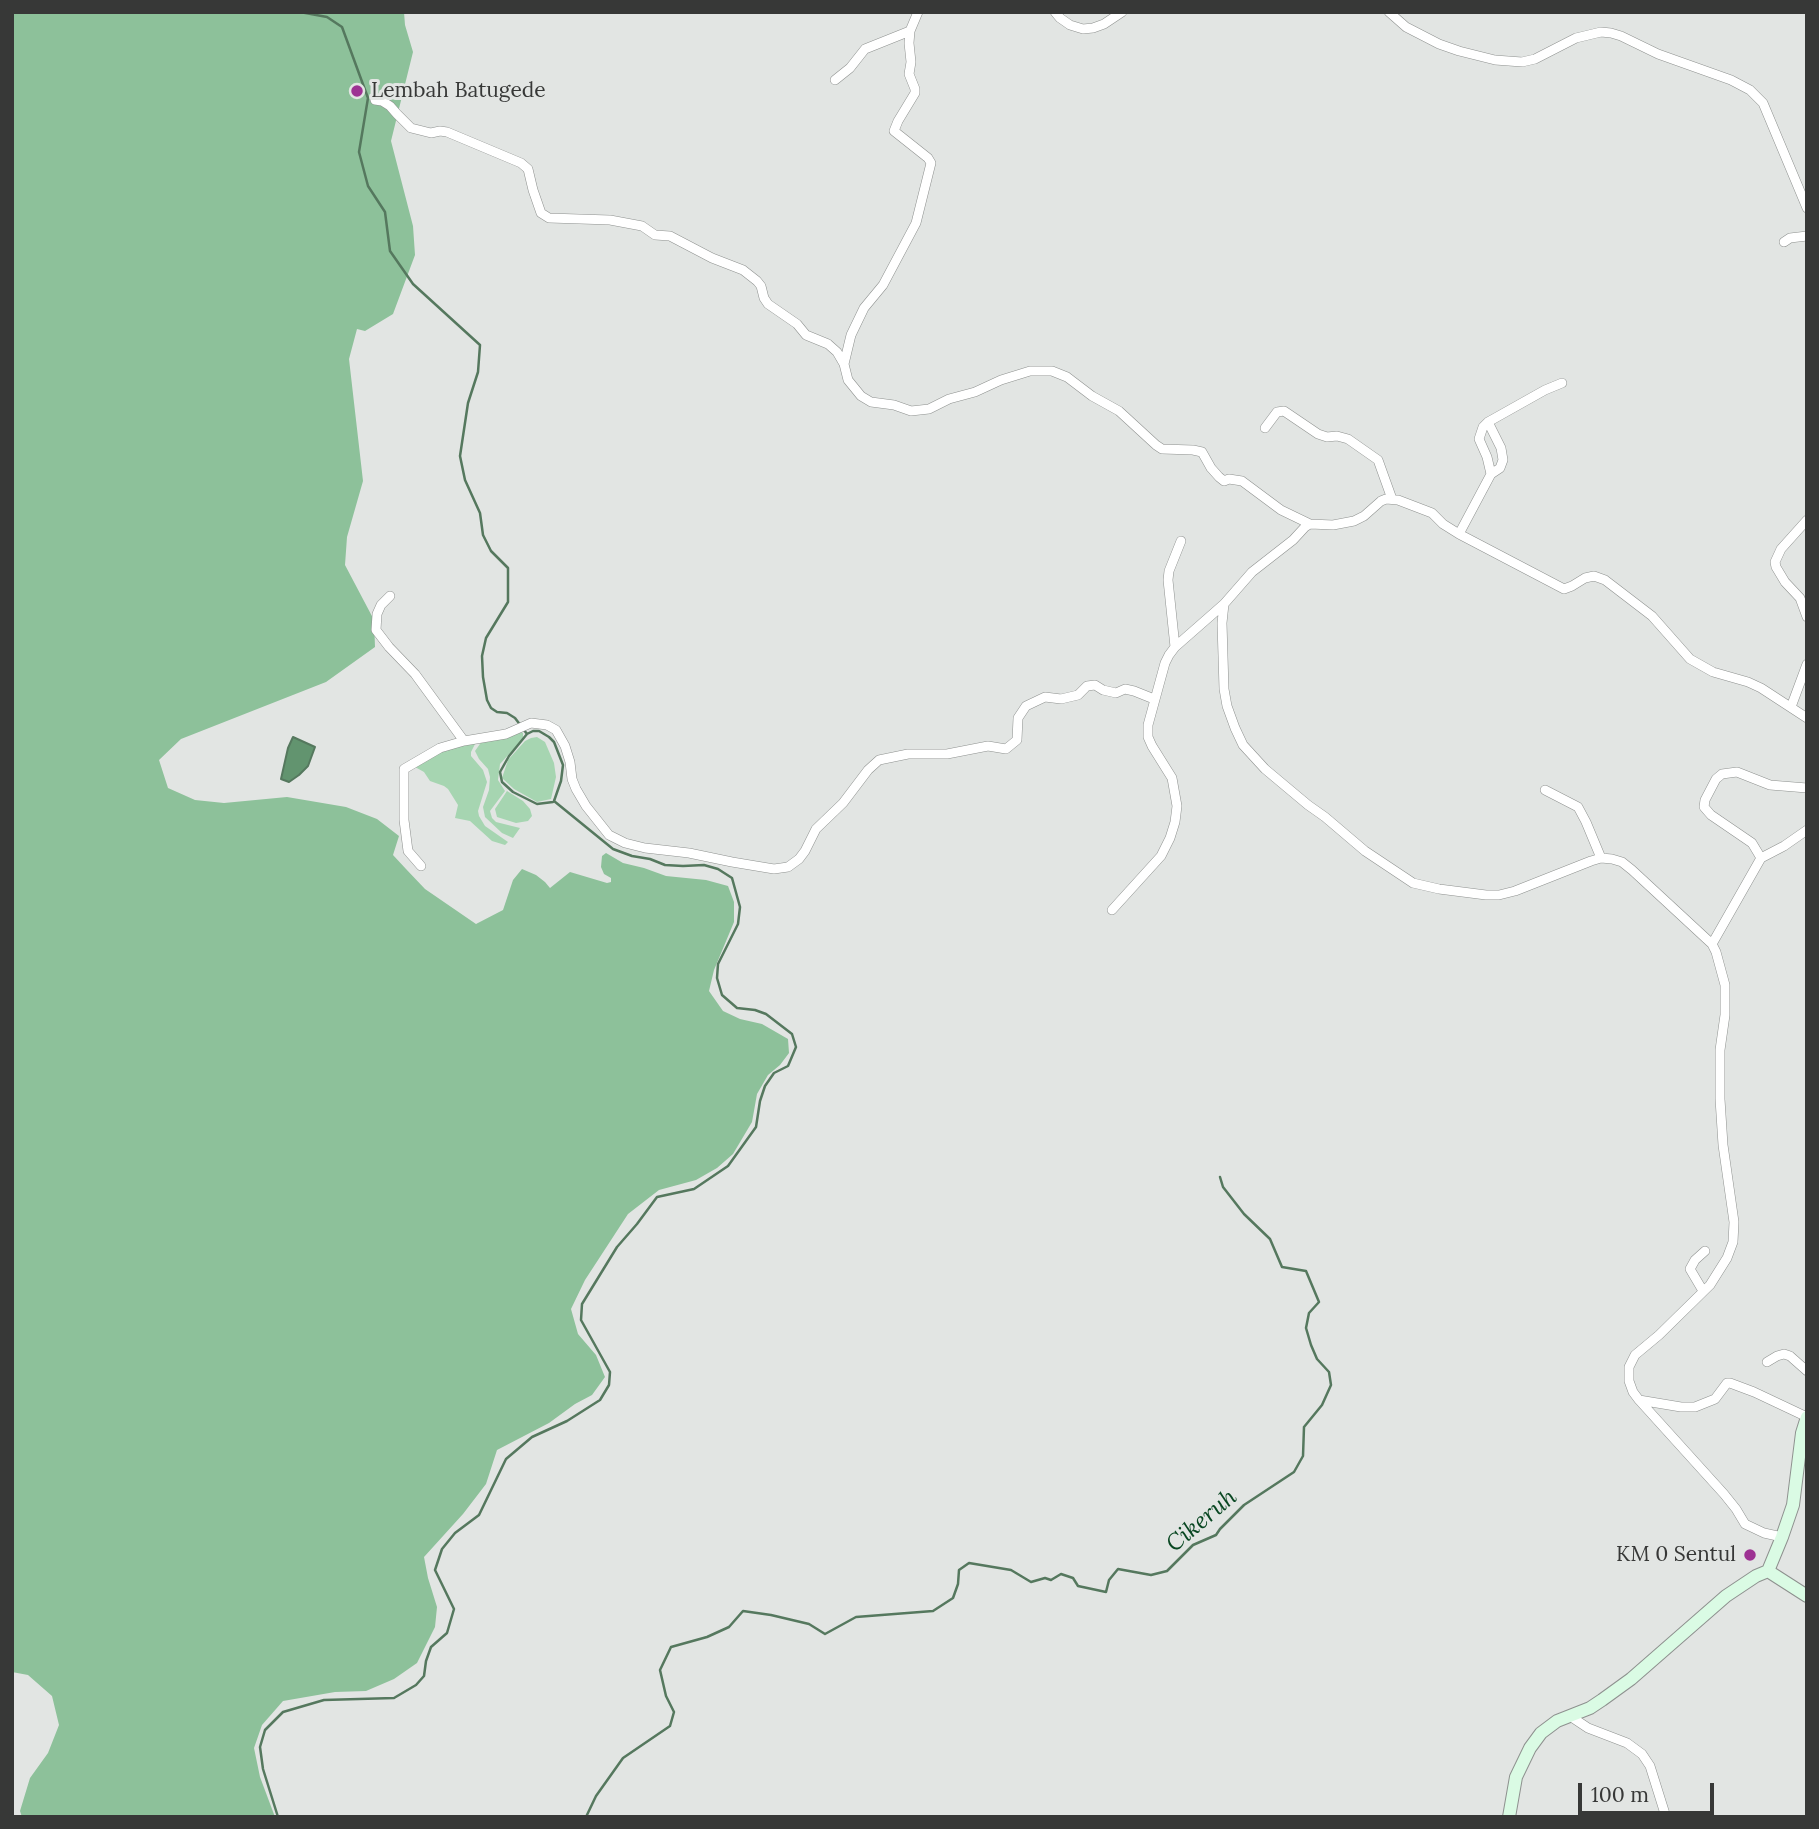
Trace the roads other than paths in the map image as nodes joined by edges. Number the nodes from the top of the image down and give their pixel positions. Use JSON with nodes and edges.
{"nodes":[{"id":1,"x":918,"y":12,"type":"edge"},
{"id":2,"x":1055,"y":12,"type":"edge"},
{"id":3,"x":1122,"y":12,"type":"edge"},
{"id":4,"x":1389,"y":12,"type":"edge"},
{"id":5,"x":910,"y":31,"type":"junction"},
{"id":6,"x":835,"y":80,"type":"dead end"},
{"id":7,"x":375,"y":100,"type":"dead end"},
{"id":8,"x":1807,"y":208,"type":"edge"},
{"id":9,"x":1807,"y":236,"type":"edge"},
{"id":10,"x":1784,"y":242,"type":"dead end"},
{"id":11,"x":844,"y":365,"type":"junction"},
{"id":12,"x":1562,"y":383,"type":"dead end"},
{"id":13,"x":1488,"y":422,"type":"junction"},
{"id":14,"x":1265,"y":428,"type":"dead end"},
{"id":15,"x":1491,"y":474,"type":"junction"},
{"id":16,"x":1392,"y":499,"type":"junction"},
{"id":17,"x":1807,"y":520,"type":"edge"},
{"id":18,"x":1310,"y":524,"type":"junction"},
{"id":19,"x":1460,"y":534,"type":"junction"},
{"id":20,"x":1181,"y":541,"type":"dead end"},
{"id":21,"x":390,"y":596,"type":"dead end"},
{"id":22,"x":1224,"y":604,"type":"junction"},
{"id":23,"x":1807,"y":617,"type":"edge"},
{"id":24,"x":1175,"y":647,"type":"junction"},
{"id":25,"x":1807,"y":664,"type":"edge"},
{"id":26,"x":1154,"y":699,"type":"junction"},
{"id":27,"x":1791,"y":707,"type":"junction"},
{"id":28,"x":1807,"y":718,"type":"edge"},
{"id":29,"x":464,"y":741,"type":"junction"},
{"id":30,"x":1807,"y":788,"type":"edge"},
{"id":31,"x":1545,"y":790,"type":"dead end"},
{"id":32,"x":1807,"y":830,"type":"edge"},
{"id":33,"x":1601,"y":858,"type":"junction"},
{"id":34,"x":1761,"y":858,"type":"junction"},
{"id":35,"x":421,"y":866,"type":"dead end"},
{"id":36,"x":1112,"y":910,"type":"dead end"},
{"id":37,"x":1712,"y":944,"type":"junction"},
{"id":38,"x":1705,"y":1251,"type":"dead end"},
{"id":39,"x":1703,"y":1291,"type":"junction"},
{"id":40,"x":1767,"y":1362,"type":"dead end"},
{"id":41,"x":1807,"y":1371,"type":"edge"},
{"id":42,"x":1639,"y":1400,"type":"junction"},
{"id":43,"x":1807,"y":1417,"type":"edge"},
{"id":44,"x":1782,"y":1538,"type":"junction"},
{"id":45,"x":1768,"y":1571,"type":"junction"},
{"id":46,"x":1807,"y":1596,"type":"edge"},
{"id":47,"x":1570,"y":1716,"type":"junction"},
{"id":48,"x":1509,"y":1817,"type":"edge"},
{"id":49,"x":1665,"y":1817,"type":"edge"}],
"edges":[{"from":1,"to":5,"type":"street"},
{"from":2,"to":3,"type":"street"},
{"from":4,"to":8,"type":"street"},
{"from":5,"to":6,"type":"street"},
{"from":5,"to":11,"type":"street"},
{"from":7,"to":11,"type":"street"},
{"from":9,"to":10,"type":"street"},
{"from":11,"to":18,"type":"street"},
{"from":12,"to":13,"type":"street"},
{"from":13,"to":15,"type":"street"},
{"from":13,"to":15,"type":"street"},
{"from":14,"to":16,"type":"street"},
{"from":15,"to":19,"type":"street"},
{"from":16,"to":18,"type":"street"},
{"from":16,"to":19,"type":"street"},
{"from":17,"to":23,"type":"street"},
{"from":18,"to":22,"type":"street"},
{"from":19,"to":27,"type":"street"},
{"from":20,"to":24,"type":"street"},
{"from":21,"to":29,"type":"street"},
{"from":22,"to":24,"type":"street"},
{"from":22,"to":33,"type":"street"},
{"from":24,"to":26,"type":"street"},
{"from":25,"to":27,"type":"street"},
{"from":26,"to":29,"type":"street"},
{"from":26,"to":36,"type":"street"},
{"from":27,"to":28,"type":"street"},
{"from":29,"to":35,"type":"street"},
{"from":30,"to":34,"type":"street"},
{"from":31,"to":33,"type":"street"},
{"from":32,"to":34,"type":"street"},
{"from":33,"to":37,"type":"street"},
{"from":34,"to":37,"type":"street"},
{"from":37,"to":39,"type":"street"},
{"from":38,"to":39,"type":"street"},
{"from":39,"to":42,"type":"street"},
{"from":40,"to":41,"type":"street"},
{"from":42,"to":43,"type":"street"},
{"from":42,"to":44,"type":"street"},
{"from":43,"to":44,"type":"street"},
{"from":44,"to":45,"type":"street"},
{"from":45,"to":46,"type":"street"},
{"from":45,"to":47,"type":"street"},
{"from":47,"to":48,"type":"street"},
{"from":47,"to":49,"type":"street"}]}
